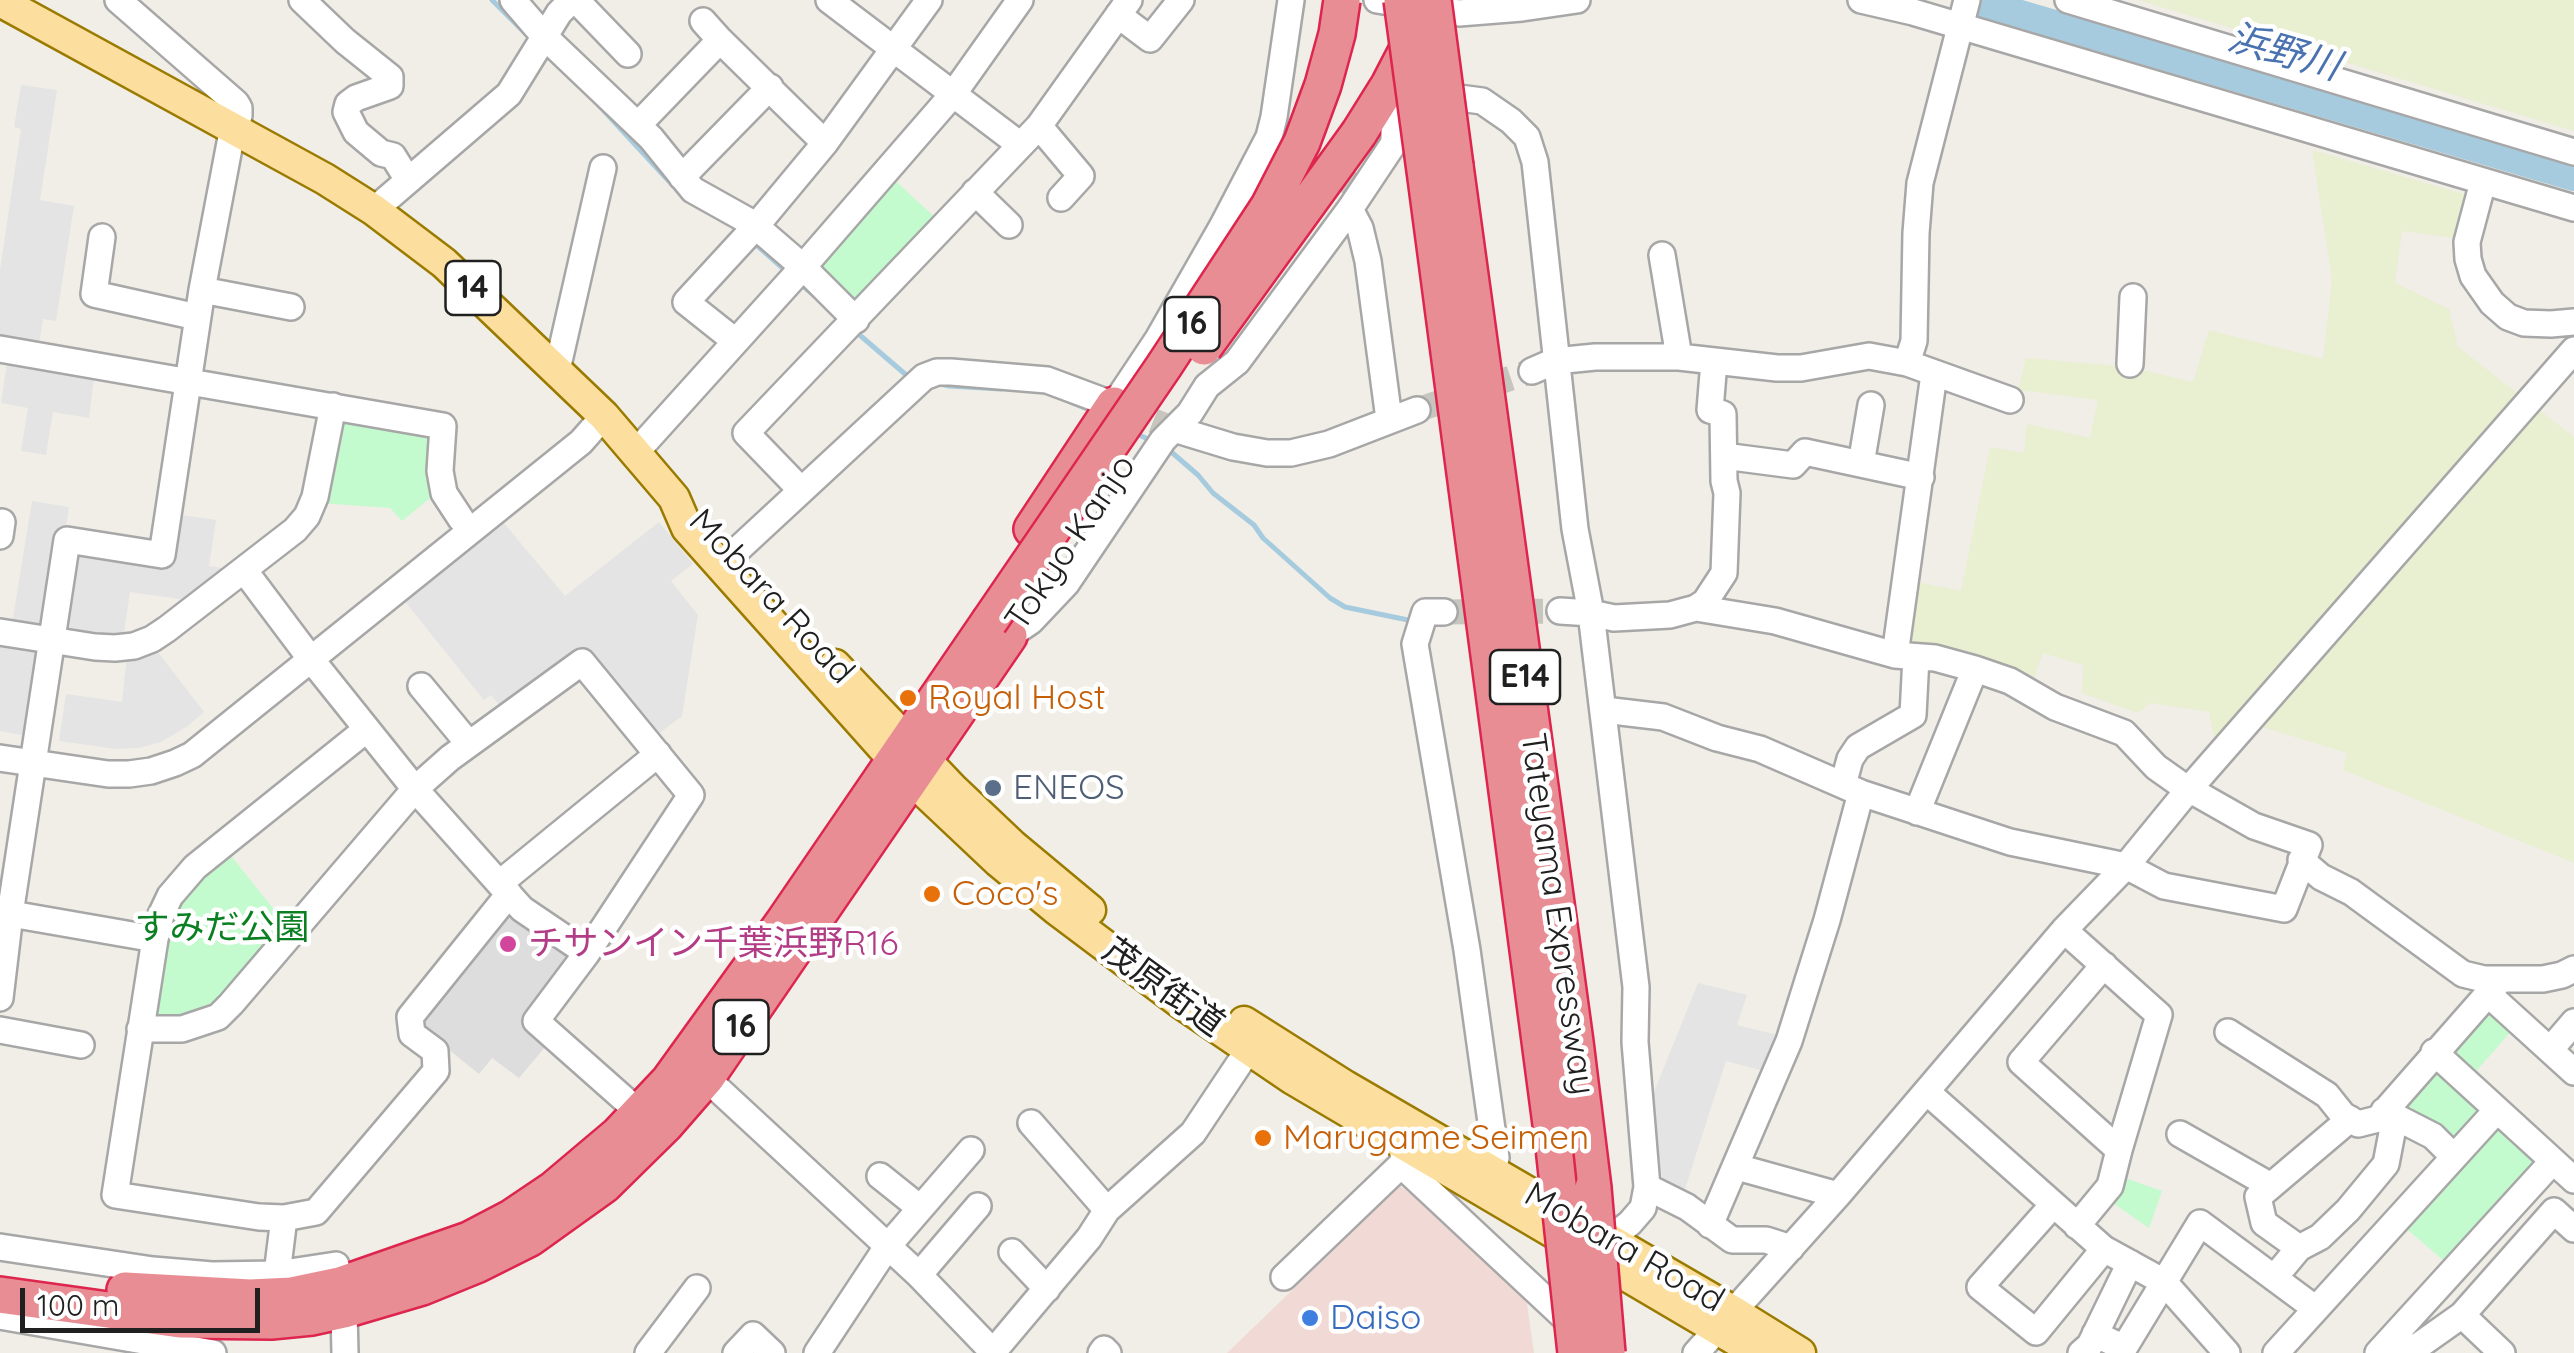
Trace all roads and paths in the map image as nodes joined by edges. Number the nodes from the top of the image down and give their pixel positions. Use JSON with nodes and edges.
{"nodes":[{"id":1,"x":118,"y":0,"type":"edge"},
{"id":2,"x":302,"y":0,"type":"edge"},
{"id":3,"x":512,"y":0,"type":"edge"},
{"id":4,"x":574,"y":0,"type":"edge"},
{"id":5,"x":929,"y":0,"type":"edge"},
{"id":6,"x":1020,"y":0,"type":"edge"},
{"id":7,"x":1181,"y":0,"type":"edge"},
{"id":8,"x":1291,"y":0,"type":"edge"},
{"id":9,"x":1342,"y":0,"type":"edge"},
{"id":10,"x":1377,"y":0,"type":"edge"},
{"id":11,"x":1576,"y":0,"type":"edge"},
{"id":12,"x":1861,"y":0,"type":"edge"},
{"id":13,"x":1967,"y":0,"type":"edge"},
{"id":14,"x":2068,"y":0,"type":"edge"},
{"id":15,"x":0,"y":1,"type":"edge"},
{"id":16,"x":837,"y":2,"type":"edge"},
{"id":17,"x":1424,"y":2,"type":"edge"},
{"id":18,"x":1124,"y":7,"type":"edge"},
{"id":19,"x":1958,"y":27,"type":"junction"},
{"id":20,"x":544,"y":36,"type":"junction"},
{"id":21,"x":894,"y":50,"type":"junction"},
{"id":22,"x":628,"y":54,"type":"dead end"},
{"id":23,"x":770,"y":88,"type":"junction"},
{"id":24,"x":954,"y":93,"type":"junction"},
{"id":25,"x":638,"y":126,"type":"junction"},
{"id":26,"x":233,"y":127,"type":"junction"},
{"id":27,"x":1029,"y":135,"type":"junction"},
{"id":28,"x":825,"y":143,"type":"junction"},
{"id":29,"x":2574,"y":152,"type":"edge"},
{"id":30,"x":603,"y":168,"type":"dead end"},
{"id":31,"x":1440,"y":172,"type":"junction"},
{"id":32,"x":682,"y":178,"type":"junction"},
{"id":33,"x":408,"y":180,"type":"junction"},
{"id":34,"x":2483,"y":182,"type":"junction"},
{"id":35,"x":974,"y":192,"type":"junction"},
{"id":36,"x":1061,"y":198,"type":"dead end"},
{"id":37,"x":2574,"y":208,"type":"edge"},
{"id":38,"x":1350,"y":209,"type":"junction"},
{"id":39,"x":374,"y":210,"type":"junction"},
{"id":40,"x":1008,"y":225,"type":"dead end"},
{"id":41,"x":756,"y":226,"type":"junction"},
{"id":42,"x":102,"y":237,"type":"dead end"},
{"id":43,"x":1662,"y":255,"type":"dead end"},
{"id":44,"x":802,"y":266,"type":"junction"},
{"id":45,"x":202,"y":290,"type":"junction"},
{"id":46,"x":2133,"y":296,"type":"dead end"},
{"id":47,"x":291,"y":307,"type":"dead end"},
{"id":48,"x":197,"y":317,"type":"junction"},
{"id":49,"x":856,"y":320,"type":"junction"},
{"id":50,"x":2574,"y":322,"type":"edge"},
{"id":51,"x":735,"y":342,"type":"junction"},
{"id":52,"x":0,"y":349,"type":"edge"},
{"id":53,"x":2574,"y":350,"type":"edge"},
{"id":54,"x":1680,"y":357,"type":"junction"},
{"id":55,"x":1714,"y":360,"type":"junction"},
{"id":56,"x":1907,"y":364,"type":"junction"},
{"id":57,"x":2130,"y":364,"type":"dead end"},
{"id":58,"x":1544,"y":366,"type":"junction"},
{"id":59,"x":557,"y":370,"type":"junction"},
{"id":60,"x":1934,"y":374,"type":"junction"},
{"id":61,"x":187,"y":382,"type":"junction"},
{"id":62,"x":2010,"y":400,"type":"dead end"},
{"id":63,"x":1871,"y":405,"type":"dead end"},
{"id":64,"x":333,"y":406,"type":"junction"},
{"id":65,"x":1114,"y":406,"type":"junction"},
{"id":66,"x":1417,"y":410,"type":"tunnel mouth"},
{"id":67,"x":604,"y":416,"type":"junction"},
{"id":68,"x":1389,"y":419,"type":"junction"},
{"id":69,"x":1174,"y":429,"type":"junction"},
{"id":70,"x":636,"y":452,"type":"junction"},
{"id":71,"x":1724,"y":456,"type":"junction"},
{"id":72,"x":1862,"y":464,"type":"junction"},
{"id":73,"x":1921,"y":477,"type":"junction"},
{"id":74,"x":800,"y":490,"type":"junction"},
{"id":75,"x":461,"y":519,"type":"junction"},
{"id":76,"x":727,"y":560,"type":"junction"},
{"id":77,"x":244,"y":570,"type":"junction"},
{"id":78,"x":1696,"y":608,"type":"junction"},
{"id":79,"x":1560,"y":611,"type":"tunnel mouth"},
{"id":80,"x":1444,"y":612,"type":"dead end"},
{"id":81,"x":1591,"y":613,"type":"junction"},
{"id":82,"x":999,"y":629,"type":"junction"},
{"id":83,"x":0,"y":632,"type":"edge"},
{"id":84,"x":52,"y":640,"type":"junction"},
{"id":85,"x":306,"y":654,"type":"junction"},
{"id":86,"x":1906,"y":656,"type":"junction"},
{"id":87,"x":1975,"y":669,"type":"junction"},
{"id":88,"x":421,"y":686,"type":"dead end"},
{"id":89,"x":1604,"y":710,"type":"junction"},
{"id":90,"x":367,"y":729,"type":"junction"},
{"id":91,"x":469,"y":744,"type":"junction"},
{"id":92,"x":0,"y":747,"type":"edge"},
{"id":93,"x":658,"y":754,"type":"junction"},
{"id":94,"x":911,"y":754,"type":"junction"},
{"id":95,"x":0,"y":758,"type":"edge"},
{"id":96,"x":34,"y":758,"type":"junction"},
{"id":97,"x":416,"y":789,"type":"junction"},
{"id":98,"x":1852,"y":789,"type":"junction"},
{"id":99,"x":2188,"y":789,"type":"junction"},
{"id":100,"x":1916,"y":812,"type":"junction"},
{"id":101,"x":2301,"y":860,"type":"junction"},
{"id":102,"x":2126,"y":866,"type":"junction"},
{"id":103,"x":504,"y":889,"type":"junction"},
{"id":104,"x":5,"y":913,"type":"edge"},
{"id":105,"x":2064,"y":930,"type":"junction"},
{"id":106,"x":155,"y":940,"type":"junction"},
{"id":107,"x":586,"y":954,"type":"junction"},
{"id":108,"x":2104,"y":966,"type":"junction"},
{"id":109,"x":2574,"y":969,"type":"edge"},
{"id":110,"x":2494,"y":986,"type":"junction"},
{"id":111,"x":0,"y":998,"type":"edge"},
{"id":112,"x":2574,"y":1022,"type":"edge"},
{"id":113,"x":140,"y":1028,"type":"junction"},
{"id":114,"x":0,"y":1030,"type":"edge"},
{"id":115,"x":2228,"y":1032,"type":"dead end"},
{"id":116,"x":81,"y":1045,"type":"dead end"},
{"id":117,"x":1249,"y":1049,"type":"junction"},
{"id":118,"x":2550,"y":1050,"type":"junction"},
{"id":119,"x":2434,"y":1052,"type":"junction"},
{"id":120,"x":2574,"y":1072,"type":"edge"},
{"id":121,"x":706,"y":1078,"type":"junction"},
{"id":122,"x":1928,"y":1092,"type":"junction"},
{"id":123,"x":2497,"y":1110,"type":"junction"},
{"id":124,"x":640,"y":1114,"type":"junction"},
{"id":125,"x":2390,"y":1114,"type":"junction"},
{"id":126,"x":2350,"y":1118,"type":"junction"},
{"id":127,"x":1030,"y":1122,"type":"dead end"},
{"id":128,"x":2180,"y":1134,"type":"dead end"},
{"id":129,"x":1401,"y":1140,"type":"junction"},
{"id":130,"x":971,"y":1150,"type":"dead end"},
{"id":131,"x":2118,"y":1150,"type":"junction"},
{"id":132,"x":2454,"y":1157,"type":"junction"},
{"id":133,"x":2553,"y":1161,"type":"junction"},
{"id":134,"x":1737,"y":1168,"type":"junction"},
{"id":135,"x":1492,"y":1172,"type":"junction"},
{"id":136,"x":880,"y":1176,"type":"dead end"},
{"id":137,"x":2574,"y":1180,"type":"edge"},
{"id":138,"x":2270,"y":1186,"type":"junction"},
{"id":139,"x":1647,"y":1187,"type":"junction"},
{"id":140,"x":1838,"y":1195,"type":"junction"},
{"id":141,"x":978,"y":1206,"type":"dead end"},
{"id":142,"x":2052,"y":1206,"type":"junction"},
{"id":143,"x":920,"y":1208,"type":"junction"},
{"id":144,"x":1107,"y":1210,"type":"junction"},
{"id":145,"x":284,"y":1218,"type":"junction"},
{"id":146,"x":1710,"y":1225,"type":"junction"},
{"id":147,"x":2077,"y":1226,"type":"junction"},
{"id":148,"x":2574,"y":1229,"type":"edge"},
{"id":149,"x":1609,"y":1240,"type":"junction"},
{"id":150,"x":0,"y":1247,"type":"edge"},
{"id":151,"x":887,"y":1247,"type":"junction"},
{"id":152,"x":1790,"y":1248,"type":"junction"},
{"id":153,"x":2299,"y":1248,"type":"junction"},
{"id":154,"x":2104,"y":1250,"type":"junction"},
{"id":155,"x":1012,"y":1252,"type":"dead end"},
{"id":156,"x":2130,"y":1264,"type":"junction"},
{"id":157,"x":0,"y":1273,"type":"edge"},
{"id":158,"x":277,"y":1274,"type":"junction"},
{"id":159,"x":919,"y":1276,"type":"junction"},
{"id":160,"x":1284,"y":1277,"type":"dead end"},
{"id":161,"x":2274,"y":1278,"type":"junction"},
{"id":162,"x":2164,"y":1282,"type":"junction"},
{"id":163,"x":697,"y":1288,"type":"dead end"},
{"id":164,"x":1047,"y":1289,"type":"junction"},
{"id":165,"x":0,"y":1295,"type":"edge"},
{"id":166,"x":342,"y":1298,"type":"junction"},
{"id":167,"x":2316,"y":1310,"type":"junction"},
{"id":168,"x":0,"y":1316,"type":"edge"},
{"id":169,"x":2462,"y":1316,"type":"junction"},
{"id":170,"x":1726,"y":1320,"type":"junction"},
{"id":171,"x":2088,"y":1344,"type":"edge"},
{"id":172,"x":2385,"y":1346,"type":"edge"},
{"id":173,"x":993,"y":1352,"type":"edge"},
{"id":174,"x":213,"y":1353,"type":"edge"},
{"id":175,"x":345,"y":1353,"type":"edge"},
{"id":176,"x":648,"y":1353,"type":"edge"},
{"id":177,"x":736,"y":1353,"type":"edge"},
{"id":178,"x":772,"y":1353,"type":"edge"},
{"id":179,"x":817,"y":1353,"type":"edge"},
{"id":180,"x":1576,"y":1353,"type":"edge"},
{"id":181,"x":1605,"y":1353,"type":"edge"},
{"id":182,"x":1696,"y":1353,"type":"edge"},
{"id":183,"x":1758,"y":1353,"type":"edge"},
{"id":184,"x":1800,"y":1353,"type":"edge"},
{"id":185,"x":2228,"y":1353,"type":"edge"},
{"id":186,"x":2276,"y":1353,"type":"edge"},
{"id":187,"x":2502,"y":1353,"type":"edge"}],
"edges":[{"from":1,"to":26,"type":"street"},
{"from":2,"to":33,"type":"street"},
{"from":3,"to":20,"type":"street"},
{"from":4,"to":20,"type":"street"},
{"from":4,"to":22,"type":"street"},
{"from":5,"to":21,"type":"street"},
{"from":6,"to":24,"type":"street"},
{"from":7,"to":18,"type":"street"},
{"from":8,"to":65,"type":"street"},
{"from":9,"to":82,"type":"highway","name":"Tokyo Kanjo","number":"16","bridge":true},
{"from":10,"to":17,"type":"street"},
{"from":11,"to":17,"type":"street"},
{"from":12,"to":19,"type":"street"},
{"from":13,"to":19,"type":"street"},
{"from":14,"to":29,"type":"street"},
{"from":15,"to":26,"type":"main road","name":"Mobara Road","number":"14"},
{"from":16,"to":21,"type":"street"},
{"from":17,"to":31,"type":"highway","name":"Tateyama Expressway","number":"E14","bridge":true},
{"from":17,"to":82,"type":"highway","name":"Tokyo Kanjo","number":"16","bridge":true},
{"from":18,"to":27,"type":"street"},
{"from":19,"to":34,"type":"street"},
{"from":19,"to":56,"type":"street"},
{"from":20,"to":25,"type":"street"},
{"from":20,"to":33,"type":"street"},
{"from":21,"to":24,"type":"street"},
{"from":21,"to":28,"type":"street"},
{"from":23,"to":25,"type":"street"},
{"from":23,"to":28,"type":"street"},
{"from":23,"to":32,"type":"street"},
{"from":24,"to":27,"type":"street"},
{"from":24,"to":44,"type":"street"},
{"from":25,"to":32,"type":"street"},
{"from":26,"to":39,"type":"main road","name":"Mobara Road","number":"14"},
{"from":26,"to":45,"type":"street"},
{"from":27,"to":35,"type":"street"},
{"from":27,"to":36,"type":"street"},
{"from":28,"to":41,"type":"street"},
{"from":30,"to":59,"type":"street"},
{"from":31,"to":180,"type":"highway","name":"Tateyama Expressway","number":"E14","bridge":true},
{"from":31,"to":181,"type":"highway","name":"Tateyama Expressway","number":"E14","bridge":true},
{"from":32,"to":41,"type":"street"},
{"from":33,"to":39,"type":"street"},
{"from":34,"to":37,"type":"street"},
{"from":34,"to":50,"type":"street"},
{"from":35,"to":40,"type":"street"},
{"from":35,"to":49,"type":"street"},
{"from":38,"to":58,"type":"street"},
{"from":38,"to":68,"type":"street"},
{"from":38,"to":69,"type":"street"},
{"from":39,"to":59,"type":"main road","name":"Mobara Road","number":"14"},
{"from":41,"to":44,"type":"street"},
{"from":41,"to":51,"type":"street"},
{"from":42,"to":48,"type":"street"},
{"from":43,"to":54,"type":"street"},
{"from":44,"to":49,"type":"street"},
{"from":44,"to":51,"type":"street"},
{"from":45,"to":47,"type":"street"},
{"from":45,"to":48,"type":"street"},
{"from":46,"to":57,"type":"street"},
{"from":48,"to":61,"type":"street"},
{"from":49,"to":74,"type":"street"},
{"from":51,"to":70,"type":"street"},
{"from":52,"to":61,"type":"street"},
{"from":53,"to":99,"type":"street"},
{"from":54,"to":55,"type":"street"},
{"from":54,"to":58,"type":"street"},
{"from":55,"to":56,"type":"street"},
{"from":55,"to":71,"type":"street"},
{"from":56,"to":60,"type":"street"},
{"from":58,"to":81,"type":"street"},
{"from":59,"to":67,"type":"main road","name":"Mobara Road","number":"14"},
{"from":60,"to":62,"type":"street"},
{"from":60,"to":73,"type":"street"},
{"from":61,"to":64,"type":"street"},
{"from":61,"to":84,"type":"street"},
{"from":63,"to":72,"type":"street"},
{"from":64,"to":75,"type":"street"},
{"from":64,"to":77,"type":"street"},
{"from":65,"to":74,"type":"street"},
{"from":65,"to":94,"type":"highway","number":"16"},
{"from":66,"to":68,"type":"street"},
{"from":67,"to":70,"type":"main road","name":"Mobara Road","number":"14"},
{"from":67,"to":75,"type":"street"},
{"from":67,"to":85,"type":"street"},
{"from":68,"to":69,"type":"street"},
{"from":69,"to":82,"type":"street"},
{"from":70,"to":76,"type":"main road","name":"Mobara Road","number":"14"},
{"from":71,"to":72,"type":"street"},
{"from":71,"to":78,"type":"street"},
{"from":72,"to":73,"type":"street"},
{"from":73,"to":86,"type":"street"},
{"from":74,"to":76,"type":"street"},
{"from":75,"to":85,"type":"street"},
{"from":76,"to":94,"type":"main road","name":"茂原街道","number":"14"},
{"from":77,"to":84,"type":"street"},
{"from":77,"to":85,"type":"street"},
{"from":78,"to":81,"type":"street"},
{"from":78,"to":86,"type":"street"},
{"from":79,"to":81,"type":"street"},
{"from":80,"to":135,"type":"street"},
{"from":81,"to":89,"type":"street"},
{"from":82,"to":94,"type":"highway","name":"Tokyo Kanjo","number":"16"},
{"from":83,"to":84,"type":"street"},
{"from":84,"to":96,"type":"street"},
{"from":85,"to":90,"type":"street"},
{"from":85,"to":96,"type":"street"},
{"from":86,"to":87,"type":"street"},
{"from":86,"to":98,"type":"street"},
{"from":87,"to":99,"type":"street"},
{"from":87,"to":100,"type":"street"},
{"from":88,"to":91,"type":"street"},
{"from":89,"to":98,"type":"street"},
{"from":89,"to":139,"type":"street"},
{"from":90,"to":97,"type":"street"},
{"from":90,"to":106,"type":"street"},
{"from":91,"to":93,"type":"street"},
{"from":91,"to":97,"type":"street"},
{"from":92,"to":96,"type":"street"},
{"from":93,"to":103,"type":"street"},
{"from":93,"to":107,"type":"street"},
{"from":94,"to":117,"type":"main road","name":"茂原街道","number":"14"},
{"from":94,"to":121,"type":"highway","name":"Tokyo Kanjo","number":"16"},
{"from":94,"to":124,"type":"highway","name":"Tokyo Kanjo","number":"16"},
{"from":94,"to":129,"type":"main road","name":"Mobara Road","number":"14"},
{"from":95,"to":96,"type":"street"},
{"from":96,"to":104,"type":"street"},
{"from":97,"to":103,"type":"street"},
{"from":97,"to":113,"type":"street"},
{"from":98,"to":100,"type":"street"},
{"from":98,"to":134,"type":"street"},
{"from":99,"to":101,"type":"street"},
{"from":99,"to":102,"type":"street"},
{"from":100,"to":102,"type":"street"},
{"from":101,"to":102,"type":"street"},
{"from":101,"to":110,"type":"street"},
{"from":102,"to":105,"type":"street"},
{"from":103,"to":107,"type":"street"},
{"from":103,"to":145,"type":"street"},
{"from":104,"to":106,"type":"street"},
{"from":104,"to":111,"type":"street"},
{"from":105,"to":108,"type":"street"},
{"from":105,"to":122,"type":"street"},
{"from":106,"to":113,"type":"street"},
{"from":107,"to":124,"type":"street"},
{"from":108,"to":131,"type":"street"},
{"from":108,"to":131,"type":"street"},
{"from":109,"to":110,"type":"street"},
{"from":110,"to":118,"type":"street"},
{"from":110,"to":119,"type":"street"},
{"from":112,"to":118,"type":"street"},
{"from":113,"to":145,"type":"street"},
{"from":114,"to":116,"type":"street"},
{"from":115,"to":126,"type":"street"},
{"from":117,"to":129,"type":"main road","name":"茂原街道","number":"14"},
{"from":117,"to":144,"type":"street"},
{"from":118,"to":120,"type":"street"},
{"from":119,"to":123,"type":"street"},
{"from":119,"to":125,"type":"street"},
{"from":121,"to":151,"type":"street"},
{"from":121,"to":166,"type":"highway","name":"Tokyo Kanjo","number":"16"},
{"from":122,"to":140,"type":"street"},
{"from":122,"to":142,"type":"street"},
{"from":123,"to":132,"type":"street"},
{"from":123,"to":133,"type":"street"},
{"from":124,"to":166,"type":"highway","name":"Tokyo Kanjo","number":"16"},
{"from":125,"to":126,"type":"street"},
{"from":125,"to":132,"type":"street"},
{"from":125,"to":153,"type":"street"},
{"from":126,"to":138,"type":"street"},
{"from":127,"to":144,"type":"street"},
{"from":128,"to":138,"type":"street"},
{"from":129,"to":135,"type":"main road","name":"Mobara Road","number":"14"},
{"from":129,"to":160,"type":"street"},
{"from":129,"to":170,"type":"main road","name":"茂原街道","number":"14"},
{"from":129,"to":181,"type":"street"},
{"from":130,"to":143,"type":"street"},
{"from":131,"to":147,"type":"street"},
{"from":132,"to":167,"type":"street"},
{"from":133,"to":137,"type":"street"},
{"from":133,"to":172,"type":"street"},
{"from":134,"to":140,"type":"street"},
{"from":134,"to":146,"type":"street"},
{"from":135,"to":149,"type":"main road","name":"Mobara Road","number":"14"},
{"from":136,"to":143,"type":"street"},
{"from":138,"to":153,"type":"street"},
{"from":139,"to":146,"type":"street"},
{"from":139,"to":149,"type":"street"},
{"from":140,"to":152,"type":"street"},
{"from":141,"to":159,"type":"street"},
{"from":142,"to":147,"type":"street"},
{"from":142,"to":154,"type":"street"},
{"from":143,"to":151,"type":"street"},
{"from":144,"to":164,"type":"street"},
{"from":145,"to":158,"type":"street"},
{"from":146,"to":152,"type":"street"},
{"from":147,"to":154,"type":"street"},
{"from":148,"to":169,"type":"street"},
{"from":149,"to":170,"type":"main road","name":"Mobara Road","number":"14"},
{"from":150,"to":158,"type":"street"},
{"from":151,"to":159,"type":"street"},
{"from":151,"to":179,"type":"street"},
{"from":152,"to":170,"type":"street"},
{"from":153,"to":161,"type":"street"},
{"from":154,"to":156,"type":"street"},
{"from":155,"to":164,"type":"street"},
{"from":156,"to":162,"type":"street"},
{"from":156,"to":171,"type":"street"},
{"from":157,"to":166,"type":"highway","name":"Tokyo Kanjo","number":"16"},
{"from":158,"to":166,"type":"street"},
{"from":159,"to":173,"type":"street"},
{"from":161,"to":162,"type":"street"},
{"from":161,"to":167,"type":"street"},
{"from":162,"to":171,"type":"street"},
{"from":162,"to":185,"type":"street"},
{"from":163,"to":176,"type":"street"},
{"from":164,"to":173,"type":"street"},
{"from":165,"to":166,"type":"highway","name":"Tokyo Kanjo","number":"16"},
{"from":166,"to":175,"type":"street"},
{"from":167,"to":186,"type":"street"},
{"from":168,"to":174,"type":"street"},
{"from":169,"to":172,"type":"street"},
{"from":169,"to":187,"type":"street"},
{"from":170,"to":182,"type":"street"},
{"from":170,"to":183,"type":"main road","name":"茂原街道","number":"14"},
{"from":170,"to":184,"type":"main road","name":"Mobara Road","number":"14"},
{"from":177,"to":178,"type":"street"}]}
